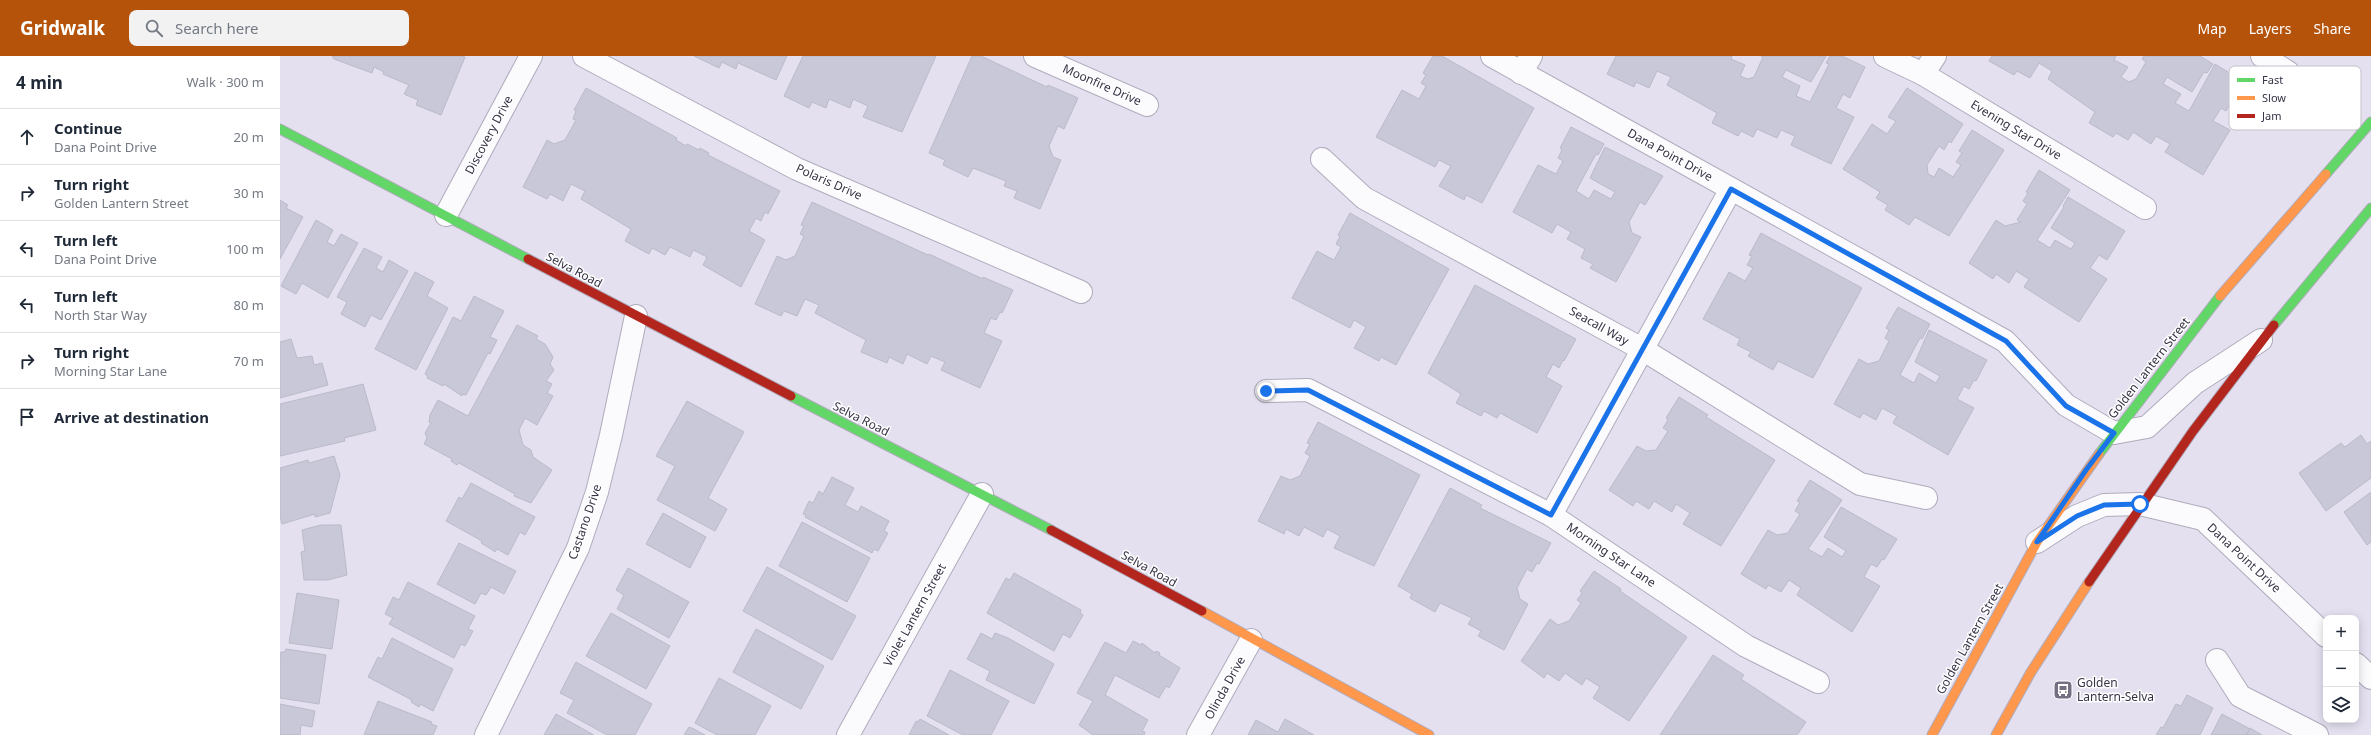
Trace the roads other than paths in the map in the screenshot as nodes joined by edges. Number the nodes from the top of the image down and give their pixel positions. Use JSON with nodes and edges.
{"nodes":[{"id":1,"x":531,"y":56,"type":"edge"},
{"id":2,"x":584,"y":56,"type":"edge"},
{"id":3,"x":1035,"y":56,"type":"edge"},
{"id":4,"x":1492,"y":56,"type":"edge"},
{"id":5,"x":1886,"y":56,"type":"edge"},
{"id":6,"x":1935,"y":56,"type":"edge"},
{"id":7,"x":2262,"y":56,"type":"edge"},
{"id":8,"x":1526,"y":64,"type":"edge"},
{"id":9,"x":2278,"y":66,"type":"edge"},
{"id":10,"x":1923,"y":74,"type":"junction"},
{"id":11,"x":1147,"y":105,"type":"dead end"},
{"id":12,"x":2371,"y":122,"type":"edge"},
{"id":13,"x":280,"y":129,"type":"edge"},
{"id":14,"x":1322,"y":160,"type":"dead end"},
{"id":15,"x":1731,"y":189,"type":"junction"},
{"id":16,"x":2145,"y":208,"type":"dead end"},
{"id":17,"x":2371,"y":208,"type":"edge"},
{"id":18,"x":446,"y":215,"type":"junction"},
{"id":19,"x":1081,"y":292,"type":"dead end"},
{"id":20,"x":636,"y":316,"type":"junction"},
{"id":21,"x":2264,"y":338,"type":"junction"},
{"id":22,"x":1642,"y":349,"type":"junction"},
{"id":23,"x":1266,"y":391,"type":"dead end"},
{"id":24,"x":2114,"y":433,"type":"junction"},
{"id":25,"x":982,"y":494,"type":"junction"},
{"id":26,"x":1926,"y":498,"type":"dead end"},
{"id":27,"x":2140,"y":504,"type":"junction"},
{"id":28,"x":1551,"y":515,"type":"junction"},
{"id":29,"x":2037,"y":542,"type":"junction"},
{"id":30,"x":2323,"y":633,"type":"edge"},
{"id":31,"x":1251,"y":640,"type":"junction"},
{"id":32,"x":2217,"y":660,"type":"dead end"},
{"id":33,"x":2359,"y":667,"type":"edge"},
{"id":34,"x":2371,"y":678,"type":"edge"},
{"id":35,"x":1818,"y":682,"type":"dead end"},
{"id":36,"x":486,"y":735,"type":"edge"},
{"id":37,"x":848,"y":735,"type":"edge"},
{"id":38,"x":1198,"y":735,"type":"edge"},
{"id":39,"x":1429,"y":735,"type":"edge"},
{"id":40,"x":1932,"y":735,"type":"edge"},
{"id":41,"x":1996,"y":735,"type":"edge"},
{"id":42,"x":2317,"y":735,"type":"edge"}],
"edges":[{"from":1,"to":18,"type":"street","name":"Discovery Drive"},
{"from":2,"to":19,"type":"street","name":"Polaris Drive"},
{"from":3,"to":11,"type":"street","name":"Moonfire Drive"},
{"from":4,"to":8,"type":"street","name":"Dana Point Drive"},
{"from":5,"to":10,"type":"street","name":"Evening Star Drive"},
{"from":6,"to":10,"type":"street"},
{"from":7,"to":9,"type":"street"},
{"from":8,"to":15,"type":"street","name":"Dana Point Drive"},
{"from":10,"to":16,"type":"street","name":"Evening Star Drive"},
{"from":12,"to":24,"type":"main road","name":"Golden Lantern Street"},
{"from":13,"to":18,"type":"main road","name":"Selva Road"},
{"from":14,"to":22,"type":"street","name":"Seacall Way"},
{"from":15,"to":22,"type":"street"},
{"from":15,"to":24,"type":"street","name":"Dana Point Drive"},
{"from":17,"to":21,"type":"main road"},
{"from":18,"to":20,"type":"main road","name":"Selva Road"},
{"from":20,"to":25,"type":"main road","name":"Selva Road"},
{"from":20,"to":36,"type":"street","name":"Castano Drive"},
{"from":21,"to":24,"type":"street"},
{"from":21,"to":27,"type":"main road"},
{"from":22,"to":26,"type":"street","name":"Seacall Way"},
{"from":22,"to":28,"type":"street"},
{"from":23,"to":28,"type":"street","name":"Morning Star Lane"},
{"from":24,"to":29,"type":"main road","name":"Golden Lantern Street"},
{"from":25,"to":31,"type":"main road","name":"Selva Road"},
{"from":25,"to":37,"type":"street","name":"Violet Lantern Street"},
{"from":27,"to":29,"type":"street","name":"Dana Point Drive"},
{"from":27,"to":30,"type":"street","name":"Dana Point Drive"},
{"from":27,"to":41,"type":"main road"},
{"from":28,"to":35,"type":"street","name":"Morning Star Lane"},
{"from":29,"to":40,"type":"main road","name":"Golden Lantern Street"},
{"from":31,"to":38,"type":"street","name":"Olinda Drive"},
{"from":31,"to":39,"type":"main road","name":"Selva Road"},
{"from":32,"to":42,"type":"street"},
{"from":33,"to":34,"type":"street"}]}
